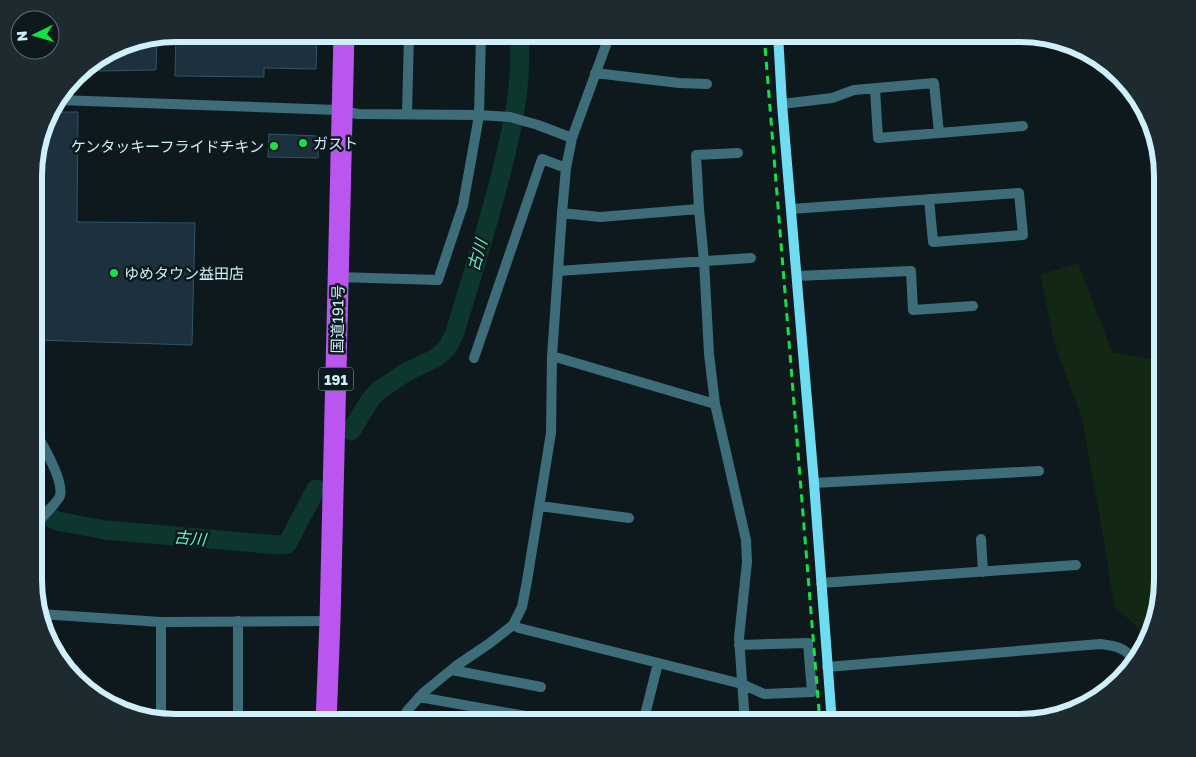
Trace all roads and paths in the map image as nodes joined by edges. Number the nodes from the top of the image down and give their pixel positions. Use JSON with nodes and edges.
{"nodes":[{"id":1,"x":607,"y":42,"type":"edge"},
{"id":2,"x":778,"y":42,"type":"edge"},
{"id":3,"x":344,"y":43,"type":"edge"},
{"id":4,"x":409,"y":43,"type":"edge"},
{"id":5,"x":481,"y":43,"type":"edge"},
{"id":6,"x":595,"y":73,"type":"junction"},
{"id":7,"x":706,"y":84,"type":"dead end"},
{"id":8,"x":875,"y":89,"type":"junction"},
{"id":9,"x":68,"y":98,"type":"edge"},
{"id":10,"x":782,"y":104,"type":"junction"},
{"id":11,"x":342,"y":110,"type":"junction"},
{"id":12,"x":407,"y":114,"type":"junction"},
{"id":13,"x":479,"y":115,"type":"junction"},
{"id":14,"x":1023,"y":126,"type":"dead end"},
{"id":15,"x":939,"y":133,"type":"junction"},
{"id":16,"x":572,"y":138,"type":"junction"},
{"id":17,"x":738,"y":153,"type":"dead end"},
{"id":18,"x":566,"y":168,"type":"junction"},
{"id":19,"x":929,"y":199,"type":"junction"},
{"id":20,"x":698,"y":209,"type":"junction"},
{"id":21,"x":791,"y":209,"type":"junction"},
{"id":22,"x":562,"y":213,"type":"junction"},
{"id":23,"x":751,"y":258,"type":"dead end"},
{"id":24,"x":704,"y":262,"type":"junction"},
{"id":25,"x":558,"y":271,"type":"junction"},
{"id":26,"x":796,"y":276,"type":"junction"},
{"id":27,"x":338,"y":277,"type":"junction"},
{"id":28,"x":973,"y":306,"type":"dead end"},
{"id":29,"x":552,"y":356,"type":"junction"},
{"id":30,"x":474,"y":358,"type":"dead end"},
{"id":31,"x":715,"y":404,"type":"junction"},
{"id":32,"x":42,"y":445,"type":"edge"},
{"id":33,"x":1039,"y":471,"type":"dead end"},
{"id":34,"x":814,"y":483,"type":"junction"},
{"id":35,"x":540,"y":506,"type":"junction"},
{"id":36,"x":42,"y":516,"type":"edge"},
{"id":37,"x":629,"y":518,"type":"dead end"},
{"id":38,"x":981,"y":539,"type":"dead end"},
{"id":39,"x":1076,"y":565,"type":"dead end"},
{"id":40,"x":983,"y":572,"type":"junction"},
{"id":41,"x":821,"y":583,"type":"junction"},
{"id":42,"x":47,"y":614,"type":"edge"},
{"id":43,"x":238,"y":621,"type":"junction"},
{"id":44,"x":330,"y":621,"type":"junction"},
{"id":45,"x":161,"y":622,"type":"junction"},
{"id":46,"x":514,"y":625,"type":"junction"},
{"id":47,"x":739,"y":646,"type":"junction"},
{"id":48,"x":1131,"y":655,"type":"edge"},
{"id":49,"x":658,"y":663,"type":"junction"},
{"id":50,"x":828,"y":667,"type":"junction"},
{"id":51,"x":452,"y":670,"type":"junction"},
{"id":52,"x":742,"y":684,"type":"junction"},
{"id":53,"x":541,"y":687,"type":"dead end"},
{"id":54,"x":419,"y":697,"type":"junction"},
{"id":55,"x":161,"y":713,"type":"edge"},
{"id":56,"x":238,"y":714,"type":"edge"},
{"id":57,"x":326,"y":714,"type":"edge"},
{"id":58,"x":405,"y":714,"type":"edge"},
{"id":59,"x":514,"y":714,"type":"edge"},
{"id":60,"x":645,"y":714,"type":"edge"},
{"id":61,"x":744,"y":714,"type":"edge"},
{"id":62,"x":831,"y":714,"type":"edge"}],
"edges":[{"from":1,"to":6,"type":"street"},
{"from":2,"to":10,"type":"street"},
{"from":3,"to":11,"type":"highway","name":"国道191号","number":"191"},
{"from":4,"to":12,"type":"street"},
{"from":5,"to":13,"type":"street"},
{"from":6,"to":7,"type":"street"},
{"from":6,"to":16,"type":"street"},
{"from":8,"to":10,"type":"street"},
{"from":8,"to":15,"type":"street"},
{"from":8,"to":15,"type":"street"},
{"from":9,"to":11,"type":"street"},
{"from":10,"to":21,"type":"street"},
{"from":11,"to":12,"type":"street"},
{"from":11,"to":27,"type":"highway","name":"国道191号","number":"191"},
{"from":12,"to":13,"type":"street"},
{"from":13,"to":16,"type":"street"},
{"from":13,"to":27,"type":"street"},
{"from":14,"to":15,"type":"street"},
{"from":16,"to":18,"type":"street"},
{"from":17,"to":20,"type":"street"},
{"from":18,"to":22,"type":"street"},
{"from":18,"to":30,"type":"street"},
{"from":19,"to":19,"type":"street"},
{"from":19,"to":21,"type":"street"},
{"from":20,"to":22,"type":"street"},
{"from":20,"to":24,"type":"street"},
{"from":21,"to":26,"type":"street"},
{"from":22,"to":25,"type":"street"},
{"from":23,"to":24,"type":"street"},
{"from":24,"to":25,"type":"street"},
{"from":24,"to":31,"type":"street"},
{"from":25,"to":29,"type":"street"},
{"from":26,"to":28,"type":"street"},
{"from":26,"to":34,"type":"street"},
{"from":27,"to":44,"type":"highway","name":"国道191号","number":"191"},
{"from":29,"to":31,"type":"street"},
{"from":29,"to":35,"type":"street"},
{"from":31,"to":47,"type":"street"},
{"from":32,"to":36,"type":"street"},
{"from":33,"to":34,"type":"street"},
{"from":34,"to":41,"type":"street"},
{"from":35,"to":37,"type":"street"},
{"from":35,"to":46,"type":"street"},
{"from":38,"to":40,"type":"street"},
{"from":39,"to":40,"type":"street"},
{"from":40,"to":41,"type":"street"},
{"from":41,"to":50,"type":"street"},
{"from":42,"to":45,"type":"street"},
{"from":43,"to":44,"type":"street"},
{"from":43,"to":45,"type":"street"},
{"from":43,"to":56,"type":"street"},
{"from":44,"to":57,"type":"highway","name":"国道191号","number":"191"},
{"from":45,"to":55,"type":"street"},
{"from":46,"to":49,"type":"street"},
{"from":46,"to":51,"type":"street"},
{"from":47,"to":52,"type":"street"},
{"from":47,"to":52,"type":"street"},
{"from":48,"to":50,"type":"street"},
{"from":49,"to":52,"type":"street"},
{"from":49,"to":60,"type":"street"},
{"from":50,"to":62,"type":"street"},
{"from":51,"to":53,"type":"street"},
{"from":51,"to":54,"type":"street"},
{"from":52,"to":61,"type":"street"},
{"from":54,"to":58,"type":"street"},
{"from":54,"to":59,"type":"street"}]}
